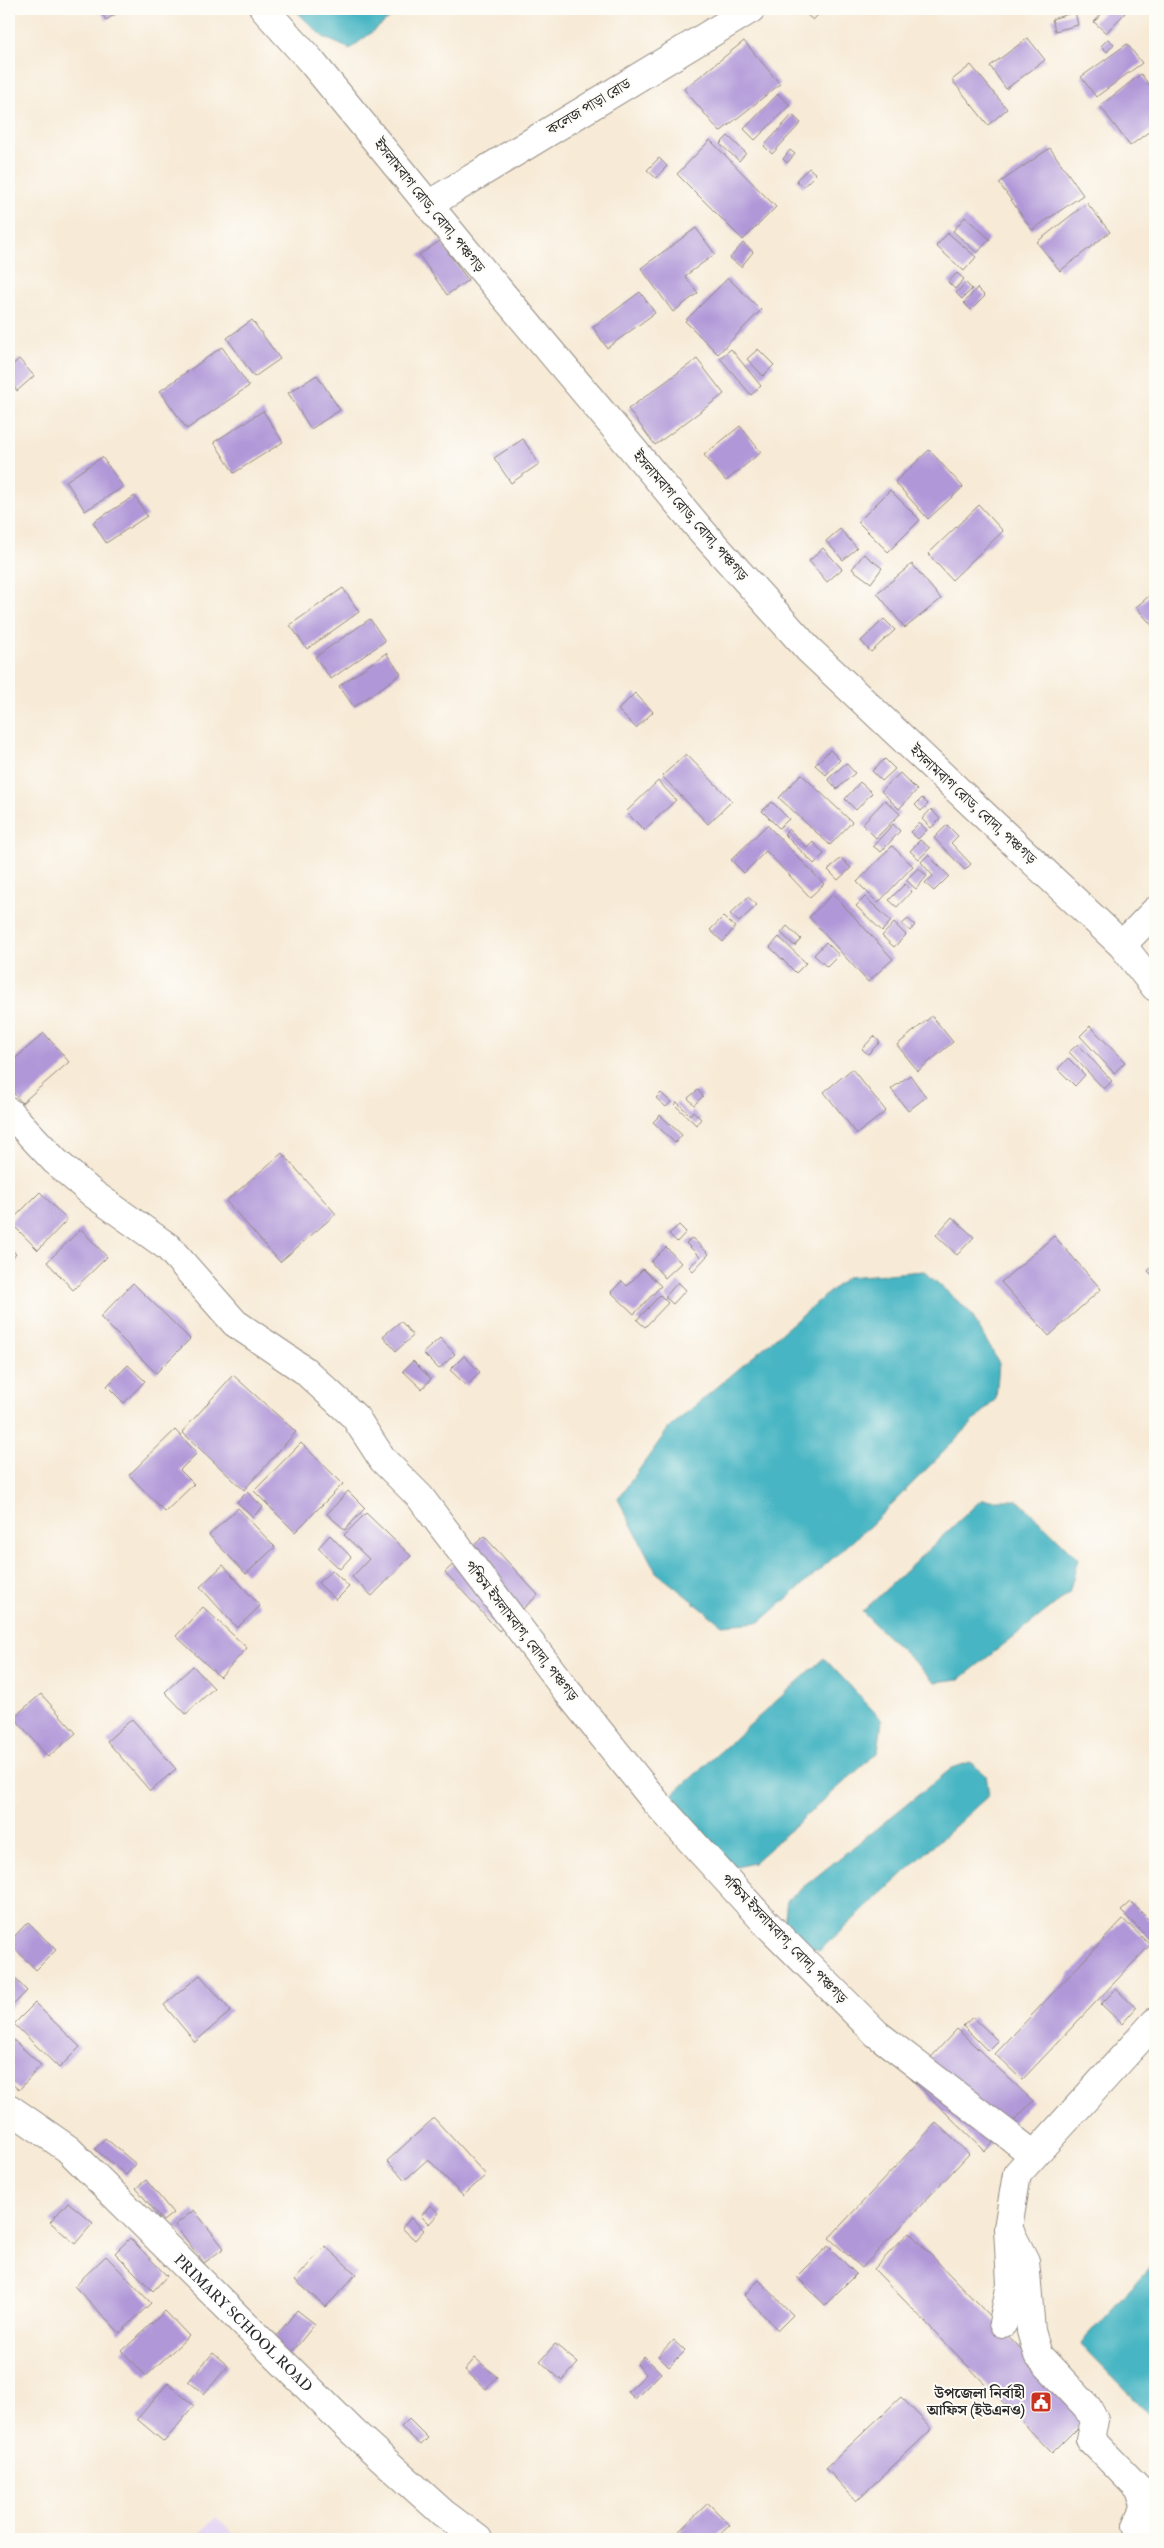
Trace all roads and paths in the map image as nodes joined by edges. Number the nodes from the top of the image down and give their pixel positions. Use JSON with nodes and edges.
{"nodes":[{"id":1,"x":264,"y":9,"type":"edge"},
{"id":2,"x":751,"y":9,"type":"edge"},
{"id":3,"x":428,"y":205,"type":"junction"},
{"id":4,"x":1155,"y":911,"type":"edge"},
{"id":5,"x":1122,"y":945,"type":"junction"},
{"id":6,"x":1155,"y":987,"type":"edge"},
{"id":7,"x":9,"y":1112,"type":"edge"},
{"id":8,"x":1155,"y":2022,"type":"edge"},
{"id":9,"x":9,"y":2108,"type":"edge"},
{"id":10,"x":1034,"y":2155,"type":"junction"},
{"id":11,"x":1008,"y":2228,"type":"junction"},
{"id":12,"x":1003,"y":2324,"type":"dead end"},
{"id":13,"x":478,"y":2539,"type":"edge"},
{"id":14,"x":1143,"y":2539,"type":"edge"}],
"edges":[{"from":1,"to":3,"type":"street","name":"ইসলামবাগ রোড, বোদা, পঞ্চগড়"},
{"from":2,"to":3,"type":"street","name":"কলেজ পাড়া রোড"},
{"from":3,"to":5,"type":"street","name":"ইসলামবাগ রোড, বোদা, পঞ্চগড়"},
{"from":4,"to":5,"type":"street"},
{"from":5,"to":6,"type":"street","name":"ইসলামবাগ রোড, বোদা, পঞ্চগড়"},
{"from":7,"to":10,"type":"street","name":"পশ্চিম ইসলামবাগ, বোদা, পঞ্চগড়"},
{"from":8,"to":10,"type":"street"},
{"from":9,"to":13,"type":"street","name":"PRIMARY SCHOOL ROAD"},
{"from":10,"to":11,"type":"street"},
{"from":11,"to":12,"type":"street"},
{"from":11,"to":14,"type":"street"}]}
